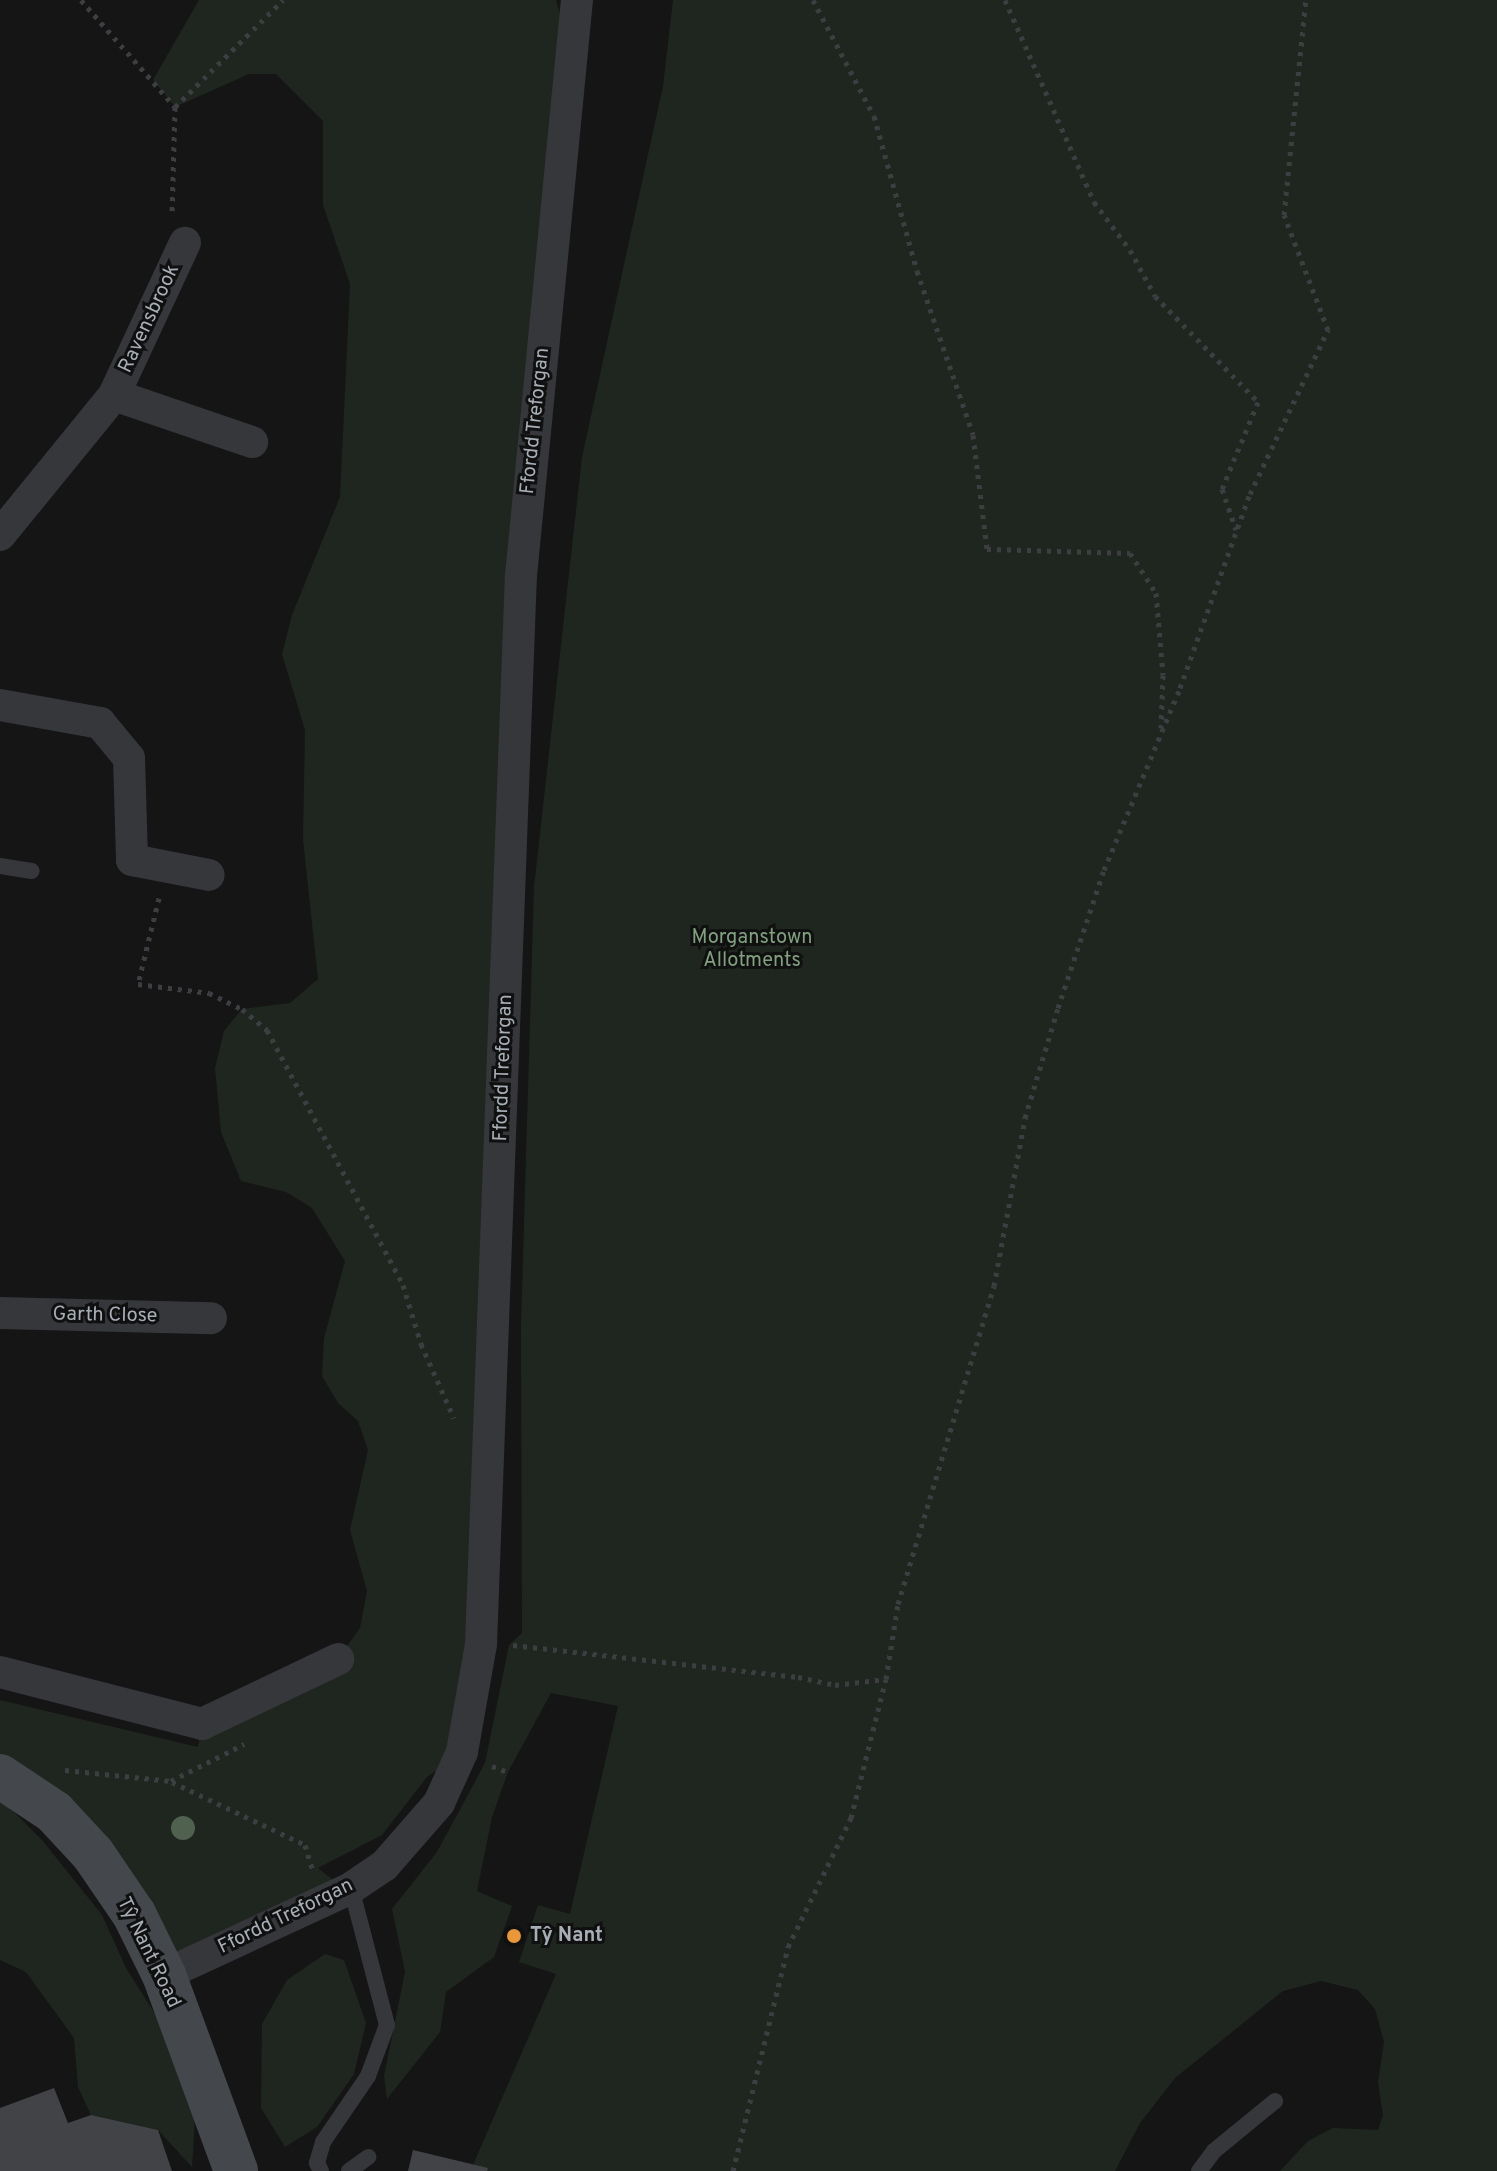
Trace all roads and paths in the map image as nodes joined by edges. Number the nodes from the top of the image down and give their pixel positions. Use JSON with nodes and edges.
{"nodes":[{"id":1,"x":81,"y":0,"type":"edge"},
{"id":2,"x":283,"y":0,"type":"edge"},
{"id":3,"x":577,"y":0,"type":"edge"},
{"id":4,"x":813,"y":0,"type":"edge"},
{"id":5,"x":1005,"y":0,"type":"edge"},
{"id":6,"x":1306,"y":0,"type":"edge"},
{"id":7,"x":175,"y":107,"type":"junction"},
{"id":8,"x":185,"y":243,"type":"joint"},
{"id":9,"x":114,"y":395,"type":"junction"},
{"id":10,"x":252,"y":442,"type":"dead end"},
{"id":11,"x":6,"y":516,"type":"edge"},
{"id":12,"x":1237,"y":531,"type":"junction"},
{"id":13,"x":0,"y":705,"type":"edge"},
{"id":14,"x":1161,"y":734,"type":"junction"},
{"id":15,"x":164,"y":865,"type":"junction"},
{"id":16,"x":0,"y":866,"type":"edge"},
{"id":17,"x":32,"y":871,"type":"dead end"},
{"id":18,"x":209,"y":875,"type":"dead end"},
{"id":19,"x":0,"y":1313,"type":"edge"},
{"id":20,"x":211,"y":1318,"type":"dead end"},
{"id":21,"x":490,"y":1466,"type":"junction"},
{"id":22,"x":481,"y":1644,"type":"junction"},
{"id":23,"x":338,"y":1659,"type":"dead end"},
{"id":24,"x":0,"y":1672,"type":"edge"},
{"id":25,"x":886,"y":1679,"type":"junction"},
{"id":26,"x":249,"y":1740,"type":"dead end"},
{"id":27,"x":2,"y":1777,"type":"edge"},
{"id":28,"x":171,"y":1781,"type":"junction"},
{"id":29,"x":337,"y":1894,"type":"junction"},
{"id":30,"x":164,"y":1975,"type":"junction"},
{"id":31,"x":1275,"y":2101,"type":"dead end"},
{"id":32,"x":368,"y":2157,"type":"dead end"},
{"id":33,"x":236,"y":2171,"type":"edge"},
{"id":34,"x":321,"y":2171,"type":"edge"},
{"id":35,"x":349,"y":2171,"type":"edge"},
{"id":36,"x":733,"y":2171,"type":"edge"},
{"id":37,"x":1199,"y":2171,"type":"edge"}],
"edges":[{"from":1,"to":7,"type":"path"},
{"from":2,"to":7,"type":"path"},
{"from":3,"to":21,"type":"street","name":"Ffordd Treforgan"},
{"from":4,"to":14,"type":"path"},
{"from":5,"to":12,"type":"path"},
{"from":6,"to":12,"type":"path"},
{"from":7,"to":8,"type":"path"},
{"from":8,"to":9,"type":"street","name":"Ravensbrook"},
{"from":9,"to":10,"type":"street","name":"Ravensbrook"},
{"from":9,"to":11,"type":"street","name":"Ravensbrook"},
{"from":12,"to":14,"type":"path"},
{"from":13,"to":15,"type":"street"},
{"from":14,"to":25,"type":"path"},
{"from":15,"to":18,"type":"street"},
{"from":15,"to":21,"type":"path"},
{"from":16,"to":17,"type":"lane"},
{"from":19,"to":20,"type":"street","name":"Garth Close"},
{"from":21,"to":22,"type":"street","name":"Ffordd Treforgan"},
{"from":22,"to":25,"type":"path"},
{"from":22,"to":29,"type":"street","name":"Ffordd Treforgan"},
{"from":23,"to":24,"type":"street"},
{"from":25,"to":36,"type":"path"},
{"from":26,"to":28,"type":"path"},
{"from":27,"to":28,"type":"path"},
{"from":27,"to":30,"type":"main road","name":"Tŷ Nant Road"},
{"from":28,"to":29,"type":"path"},
{"from":29,"to":30,"type":"street","name":"Ffordd Treforgan"},
{"from":29,"to":34,"type":"lane"},
{"from":30,"to":33,"type":"main road","name":"Tŷ Nant Road"},
{"from":31,"to":37,"type":"lane"},
{"from":32,"to":35,"type":"lane"}]}
